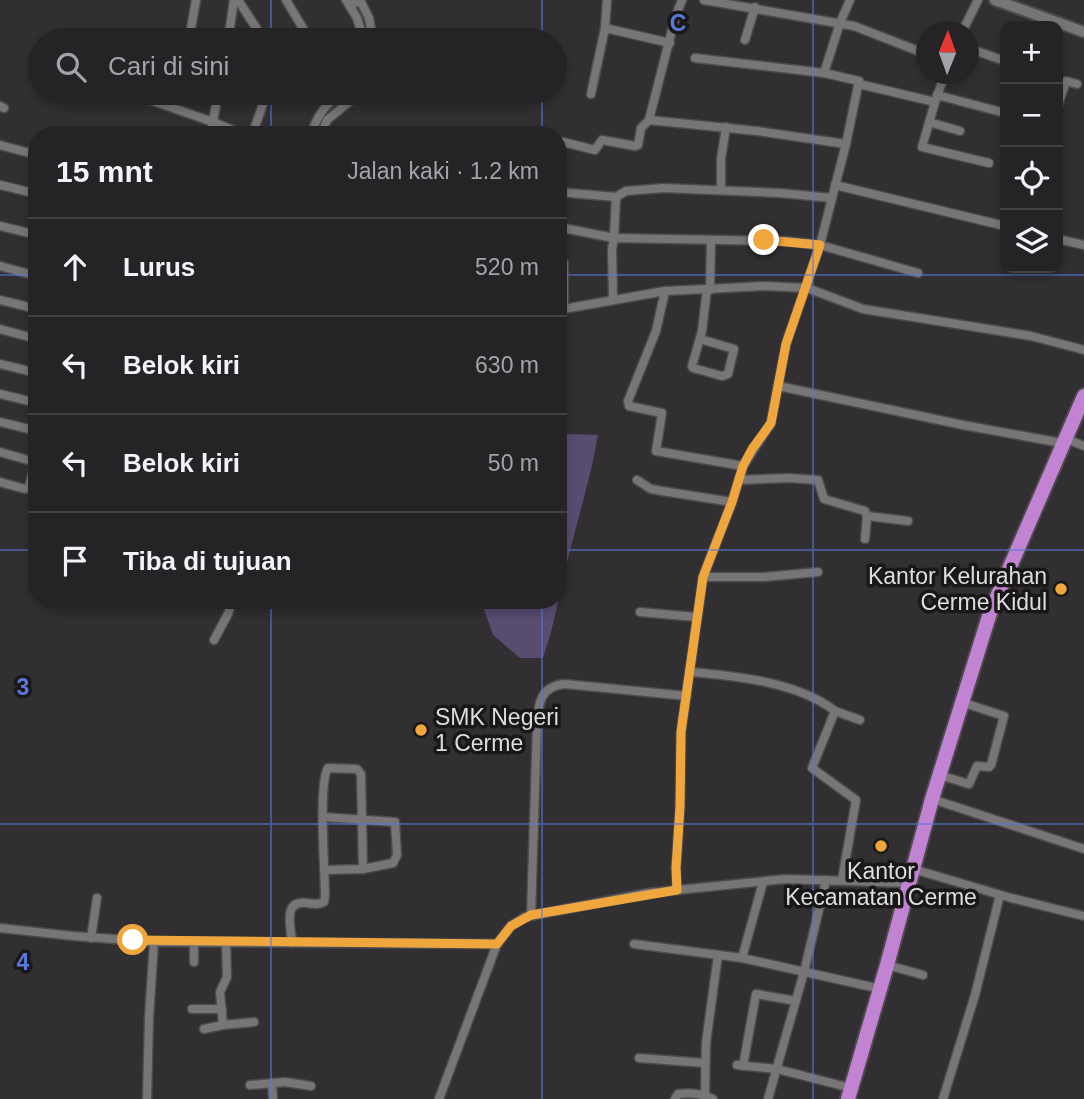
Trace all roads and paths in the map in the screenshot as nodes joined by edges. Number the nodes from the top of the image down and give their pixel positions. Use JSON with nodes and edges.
{"nodes":[{"id":1,"x":196,"y":0,"type":"edge"},
{"id":2,"x":236,"y":0,"type":"edge"},
{"id":3,"x":286,"y":0,"type":"edge"},
{"id":4,"x":360,"y":0,"type":"edge"},
{"id":5,"x":607,"y":0,"type":"edge"},
{"id":6,"x":682,"y":0,"type":"edge"},
{"id":7,"x":704,"y":0,"type":"edge"},
{"id":8,"x":850,"y":0,"type":"edge"},
{"id":9,"x":978,"y":0,"type":"edge"},
{"id":10,"x":995,"y":0,"type":"edge"},
{"id":11,"x":348,"y":3,"type":"edge"},
{"id":12,"x":755,"y":7,"type":"junction"},
{"id":13,"x":968,"y":21,"type":"edge"},
{"id":14,"x":840,"y":23,"type":"junction"},
{"id":15,"x":605,"y":27,"type":"junction"},
{"id":16,"x":191,"y":28,"type":"edge"},
{"id":17,"x":231,"y":28,"type":"edge"},
{"id":18,"x":255,"y":28,"type":"edge"},
{"id":19,"x":303,"y":28,"type":"edge"},
{"id":20,"x":360,"y":28,"type":"edge"},
{"id":21,"x":371,"y":28,"type":"edge"},
{"id":22,"x":1084,"y":32,"type":"edge"},
{"id":23,"x":745,"y":40,"type":"dead end"},
{"id":24,"x":670,"y":43,"type":"junction"},
{"id":25,"x":916,"y":50,"type":"edge"},
{"id":26,"x":979,"y":52,"type":"edge"},
{"id":27,"x":695,"y":58,"type":"dead end"},
{"id":28,"x":1000,"y":59,"type":"edge"},
{"id":29,"x":824,"y":73,"type":"junction"},
{"id":30,"x":859,"y":84,"type":"junction"},
{"id":31,"x":941,"y":84,"type":"edge"},
{"id":32,"x":1077,"y":84,"type":"dead end"},
{"id":33,"x":1063,"y":90,"type":"edge"},
{"id":34,"x":591,"y":94,"type":"dead end"},
{"id":35,"x":936,"y":99,"type":"junction"},
{"id":36,"x":164,"y":105,"type":"edge"},
{"id":37,"x":216,"y":105,"type":"edge"},
{"id":38,"x":262,"y":105,"type":"edge"},
{"id":39,"x":326,"y":105,"type":"edge"},
{"id":40,"x":345,"y":105,"type":"edge"},
{"id":41,"x":1000,"y":112,"type":"edge"},
{"id":42,"x":649,"y":120,"type":"junction"},
{"id":43,"x":213,"y":122,"type":"junction"},
{"id":44,"x":929,"y":122,"type":"junction"},
{"id":45,"x":212,"y":126,"type":"edge"},
{"id":46,"x":223,"y":126,"type":"edge"},
{"id":47,"x":255,"y":126,"type":"edge"},
{"id":48,"x":314,"y":126,"type":"edge"},
{"id":49,"x":325,"y":126,"type":"edge"},
{"id":50,"x":726,"y":127,"type":"junction"},
{"id":51,"x":960,"y":131,"type":"dead end"},
{"id":52,"x":567,"y":144,"type":"edge"},
{"id":53,"x":846,"y":144,"type":"junction"},
{"id":54,"x":0,"y":145,"type":"edge"},
{"id":55,"x":28,"y":153,"type":"edge"},
{"id":56,"x":989,"y":163,"type":"dead end"},
{"id":57,"x":0,"y":185,"type":"edge"},
{"id":58,"x":835,"y":185,"type":"junction"},
{"id":59,"x":720,"y":190,"type":"junction"},
{"id":60,"x":28,"y":192,"type":"edge"},
{"id":61,"x":567,"y":193,"type":"edge"},
{"id":62,"x":616,"y":197,"type":"junction"},
{"id":63,"x":832,"y":198,"type":"junction"},
{"id":64,"x":1000,"y":225,"type":"edge"},
{"id":65,"x":0,"y":226,"type":"edge"},
{"id":66,"x":567,"y":229,"type":"edge"},
{"id":67,"x":28,"y":233,"type":"edge"},
{"id":68,"x":614,"y":238,"type":"junction"},
{"id":69,"x":711,"y":240,"type":"junction"},
{"id":70,"x":1063,"y":240,"type":"edge"},
{"id":71,"x":820,"y":245,"type":"junction"},
{"id":72,"x":1084,"y":245,"type":"edge"},
{"id":73,"x":0,"y":266,"type":"edge"},
{"id":74,"x":918,"y":273,"type":"dead end"},
{"id":75,"x":28,"y":274,"type":"edge"},
{"id":76,"x":807,"y":288,"type":"junction"},
{"id":77,"x":709,"y":289,"type":"junction"},
{"id":78,"x":665,"y":291,"type":"junction"},
{"id":79,"x":613,"y":298,"type":"junction"},
{"id":80,"x":0,"y":300,"type":"edge"},
{"id":81,"x":28,"y":307,"type":"edge"},
{"id":82,"x":567,"y":309,"type":"edge"},
{"id":83,"x":0,"y":330,"type":"edge"},
{"id":84,"x":28,"y":337,"type":"edge"},
{"id":85,"x":700,"y":339,"type":"junction"},
{"id":86,"x":1084,"y":350,"type":"edge"},
{"id":87,"x":0,"y":364,"type":"edge"},
{"id":88,"x":28,"y":371,"type":"edge"},
{"id":89,"x":778,"y":386,"type":"junction"},
{"id":90,"x":0,"y":394,"type":"edge"},
{"id":91,"x":1084,"y":396,"type":"edge"},
{"id":92,"x":28,"y":401,"type":"edge"},
{"id":93,"x":0,"y":422,"type":"edge"},
{"id":94,"x":28,"y":429,"type":"edge"},
{"id":95,"x":1063,"y":441,"type":"junction"},
{"id":96,"x":1084,"y":446,"type":"edge"},
{"id":97,"x":0,"y":452,"type":"edge"},
{"id":98,"x":28,"y":457,"type":"edge"},
{"id":99,"x":743,"y":466,"type":"junction"},
{"id":100,"x":638,"y":480,"type":"dead end"},
{"id":101,"x":739,"y":480,"type":"junction"},
{"id":102,"x":0,"y":482,"type":"edge"},
{"id":103,"x":28,"y":486,"type":"edge"},
{"id":104,"x":732,"y":502,"type":"junction"},
{"id":105,"x":867,"y":516,"type":"junction"},
{"id":106,"x":908,"y":521,"type":"dead end"},
{"id":107,"x":865,"y":539,"type":"dead end"},
{"id":108,"x":818,"y":572,"type":"dead end"},
{"id":109,"x":703,"y":577,"type":"junction"},
{"id":110,"x":229,"y":609,"type":"edge"},
{"id":111,"x":640,"y":612,"type":"dead end"},
{"id":112,"x":696,"y":617,"type":"junction"},
{"id":113,"x":214,"y":640,"type":"dead end"},
{"id":114,"x":691,"y":672,"type":"junction"},
{"id":115,"x":687,"y":696,"type":"junction"},
{"id":116,"x":961,"y":702,"type":"junction"},
{"id":117,"x":835,"y":711,"type":"junction"},
{"id":118,"x":860,"y":720,"type":"dead end"},
{"id":119,"x":939,"y":775,"type":"junction"},
{"id":120,"x":932,"y":799,"type":"junction"},
{"id":121,"x":324,"y":817,"type":"junction"},
{"id":122,"x":360,"y":820,"type":"junction"},
{"id":123,"x":1084,"y":849,"type":"edge"},
{"id":124,"x":363,"y":869,"type":"junction"},
{"id":125,"x":324,"y":870,"type":"junction"},
{"id":126,"x":910,"y":876,"type":"junction"},
{"id":127,"x":826,"y":880,"type":"junction"},
{"id":128,"x":842,"y":880,"type":"junction"},
{"id":129,"x":762,"y":882,"type":"junction"},
{"id":130,"x":677,"y":890,"type":"junction"},
{"id":131,"x":1000,"y":895,"type":"junction"},
{"id":132,"x":97,"y":898,"type":"dead end"},
{"id":133,"x":1082,"y":913,"type":"edge"},
{"id":134,"x":531,"y":915,"type":"junction"},
{"id":135,"x":0,"y":928,"type":"edge"},
{"id":136,"x":91,"y":938,"type":"junction"},
{"id":137,"x":154,"y":942,"type":"junction"},
{"id":138,"x":194,"y":942,"type":"junction"},
{"id":139,"x":226,"y":942,"type":"junction"},
{"id":140,"x":292,"y":943,"type":"junction"},
{"id":141,"x":497,"y":944,"type":"junction"},
{"id":142,"x":634,"y":944,"type":"dead end"},
{"id":143,"x":718,"y":955,"type":"junction"},
{"id":144,"x":742,"y":958,"type":"junction"},
{"id":145,"x":194,"y":962,"type":"dead end"},
{"id":146,"x":887,"y":965,"type":"junction"},
{"id":147,"x":804,"y":972,"type":"junction"},
{"id":148,"x":923,"y":975,"type":"dead end"},
{"id":149,"x":881,"y":989,"type":"junction"},
{"id":150,"x":796,"y":1001,"type":"junction"},
{"id":151,"x":192,"y":1009,"type":"dead end"},
{"id":152,"x":222,"y":1009,"type":"junction"},
{"id":153,"x":254,"y":1022,"type":"dead end"},
{"id":154,"x":223,"y":1026,"type":"junction"},
{"id":155,"x":204,"y":1029,"type":"dead end"},
{"id":156,"x":639,"y":1058,"type":"dead end"},
{"id":157,"x":705,"y":1063,"type":"junction"},
{"id":158,"x":776,"y":1069,"type":"junction"},
{"id":159,"x":272,"y":1083,"type":"junction"},
{"id":160,"x":250,"y":1085,"type":"dead end"},
{"id":161,"x":311,"y":1086,"type":"dead end"},
{"id":162,"x":849,"y":1093,"type":"edge"},
{"id":163,"x":709,"y":1097,"type":"edge"},
{"id":164,"x":147,"y":1099,"type":"edge"},
{"id":165,"x":273,"y":1099,"type":"edge"},
{"id":166,"x":439,"y":1099,"type":"edge"},
{"id":167,"x":675,"y":1099,"type":"edge"},
{"id":168,"x":768,"y":1099,"type":"edge"},
{"id":169,"x":943,"y":1099,"type":"edge"}],
"edges":[{"from":1,"to":16,"type":"street"},
{"from":2,"to":17,"type":"street"},
{"from":2,"to":18,"type":"street"},
{"from":3,"to":19,"type":"street"},
{"from":4,"to":11,"type":"street"},
{"from":4,"to":21,"type":"street"},
{"from":5,"to":15,"type":"street"},
{"from":6,"to":24,"type":"street"},
{"from":7,"to":12,"type":"street"},
{"from":8,"to":14,"type":"street"},
{"from":9,"to":13,"type":"street"},
{"from":10,"to":22,"type":"main road"},
{"from":11,"to":20,"type":"street"},
{"from":12,"to":14,"type":"street"},
{"from":12,"to":23,"type":"street"},
{"from":14,"to":25,"type":"street"},
{"from":14,"to":29,"type":"street"},
{"from":15,"to":24,"type":"street"},
{"from":15,"to":34,"type":"street"},
{"from":24,"to":42,"type":"street"},
{"from":26,"to":28,"type":"street"},
{"from":27,"to":29,"type":"street"},
{"from":29,"to":30,"type":"street"},
{"from":30,"to":35,"type":"street"},
{"from":30,"to":53,"type":"street"},
{"from":31,"to":35,"type":"street"},
{"from":32,"to":33,"type":"street"},
{"from":35,"to":41,"type":"street"},
{"from":35,"to":44,"type":"street"},
{"from":36,"to":43,"type":"street"},
{"from":37,"to":43,"type":"street"},
{"from":38,"to":47,"type":"street"},
{"from":39,"to":48,"type":"street"},
{"from":40,"to":49,"type":"street"},
{"from":42,"to":50,"type":"street"},
{"from":42,"to":52,"type":"street"},
{"from":43,"to":45,"type":"street"},
{"from":43,"to":46,"type":"street"},
{"from":44,"to":51,"type":"street"},
{"from":44,"to":56,"type":"street"},
{"from":50,"to":53,"type":"street"},
{"from":50,"to":59,"type":"street"},
{"from":53,"to":58,"type":"street"},
{"from":54,"to":55,"type":"street"},
{"from":57,"to":60,"type":"street"},
{"from":58,"to":63,"type":"street"},
{"from":58,"to":64,"type":"street"},
{"from":59,"to":62,"type":"street"},
{"from":59,"to":63,"type":"street"},
{"from":61,"to":62,"type":"street"},
{"from":62,"to":68,"type":"street"},
{"from":63,"to":71,"type":"street"},
{"from":65,"to":67,"type":"street"},
{"from":66,"to":68,"type":"street"},
{"from":68,"to":69,"type":"street"},
{"from":68,"to":79,"type":"street"},
{"from":69,"to":71,"type":"street"},
{"from":69,"to":77,"type":"street"},
{"from":70,"to":72,"type":"street"},
{"from":71,"to":74,"type":"street"},
{"from":71,"to":76,"type":"street"},
{"from":73,"to":75,"type":"street"},
{"from":76,"to":77,"type":"street"},
{"from":76,"to":86,"type":"street"},
{"from":76,"to":89,"type":"street"},
{"from":77,"to":78,"type":"street"},
{"from":77,"to":85,"type":"street"},
{"from":78,"to":79,"type":"street"},
{"from":78,"to":99,"type":"street"},
{"from":79,"to":82,"type":"street"},
{"from":80,"to":81,"type":"street"},
{"from":83,"to":84,"type":"street"},
{"from":85,"to":85,"type":"street"},
{"from":87,"to":88,"type":"street"},
{"from":89,"to":95,"type":"street"},
{"from":89,"to":99,"type":"street"},
{"from":90,"to":92,"type":"street"},
{"from":91,"to":95,"type":"highway"},
{"from":93,"to":94,"type":"street"},
{"from":95,"to":96,"type":"street"},
{"from":95,"to":116,"type":"highway"},
{"from":97,"to":98,"type":"street"},
{"from":99,"to":101,"type":"street"},
{"from":100,"to":104,"type":"street"},
{"from":101,"to":104,"type":"street"},
{"from":101,"to":105,"type":"street"},
{"from":102,"to":103,"type":"street"},
{"from":104,"to":109,"type":"street"},
{"from":105,"to":106,"type":"street"},
{"from":105,"to":107,"type":"street"},
{"from":108,"to":109,"type":"street"},
{"from":109,"to":112,"type":"street"},
{"from":110,"to":113,"type":"street"},
{"from":111,"to":112,"type":"street"},
{"from":112,"to":114,"type":"street"},
{"from":114,"to":115,"type":"street"},
{"from":114,"to":117,"type":"street"},
{"from":115,"to":130,"type":"street"},
{"from":115,"to":134,"type":"street"},
{"from":116,"to":119,"type":"highway"},
{"from":116,"to":119,"type":"street"},
{"from":117,"to":118,"type":"street"},
{"from":117,"to":128,"type":"street"},
{"from":119,"to":120,"type":"highway"},
{"from":120,"to":123,"type":"street"},
{"from":120,"to":126,"type":"highway"},
{"from":121,"to":122,"type":"street"},
{"from":121,"to":122,"type":"street"},
{"from":121,"to":125,"type":"street"},
{"from":122,"to":124,"type":"street"},
{"from":122,"to":124,"type":"street"},
{"from":124,"to":125,"type":"street"},
{"from":125,"to":140,"type":"street"},
{"from":126,"to":128,"type":"street"},
{"from":126,"to":131,"type":"street"},
{"from":126,"to":146,"type":"highway"},
{"from":127,"to":128,"type":"street"},
{"from":127,"to":129,"type":"street"},
{"from":127,"to":147,"type":"street"},
{"from":129,"to":130,"type":"street"},
{"from":129,"to":144,"type":"street"},
{"from":130,"to":134,"type":"street"},
{"from":131,"to":133,"type":"street"},
{"from":131,"to":169,"type":"street"},
{"from":132,"to":136,"type":"street"},
{"from":134,"to":141,"type":"street"},
{"from":135,"to":136,"type":"street"},
{"from":136,"to":137,"type":"street"},
{"from":137,"to":138,"type":"street"},
{"from":137,"to":164,"type":"street"},
{"from":138,"to":139,"type":"street"},
{"from":138,"to":145,"type":"street"},
{"from":139,"to":140,"type":"street"},
{"from":139,"to":152,"type":"street"},
{"from":140,"to":141,"type":"street"},
{"from":141,"to":166,"type":"street"},
{"from":142,"to":143,"type":"street"},
{"from":143,"to":144,"type":"street"},
{"from":143,"to":157,"type":"street"},
{"from":144,"to":147,"type":"street"},
{"from":146,"to":148,"type":"street"},
{"from":146,"to":149,"type":"highway"},
{"from":147,"to":149,"type":"street"},
{"from":147,"to":150,"type":"street"},
{"from":149,"to":162,"type":"highway"},
{"from":150,"to":158,"type":"street"},
{"from":150,"to":158,"type":"street"},
{"from":151,"to":152,"type":"street"},
{"from":152,"to":154,"type":"street"},
{"from":153,"to":154,"type":"street"},
{"from":154,"to":155,"type":"street"},
{"from":156,"to":157,"type":"street"},
{"from":157,"to":163,"type":"street"},
{"from":158,"to":162,"type":"street"},
{"from":158,"to":168,"type":"street"},
{"from":159,"to":160,"type":"street"},
{"from":159,"to":161,"type":"street"},
{"from":159,"to":165,"type":"street"},
{"from":163,"to":167,"type":"street"}]}
